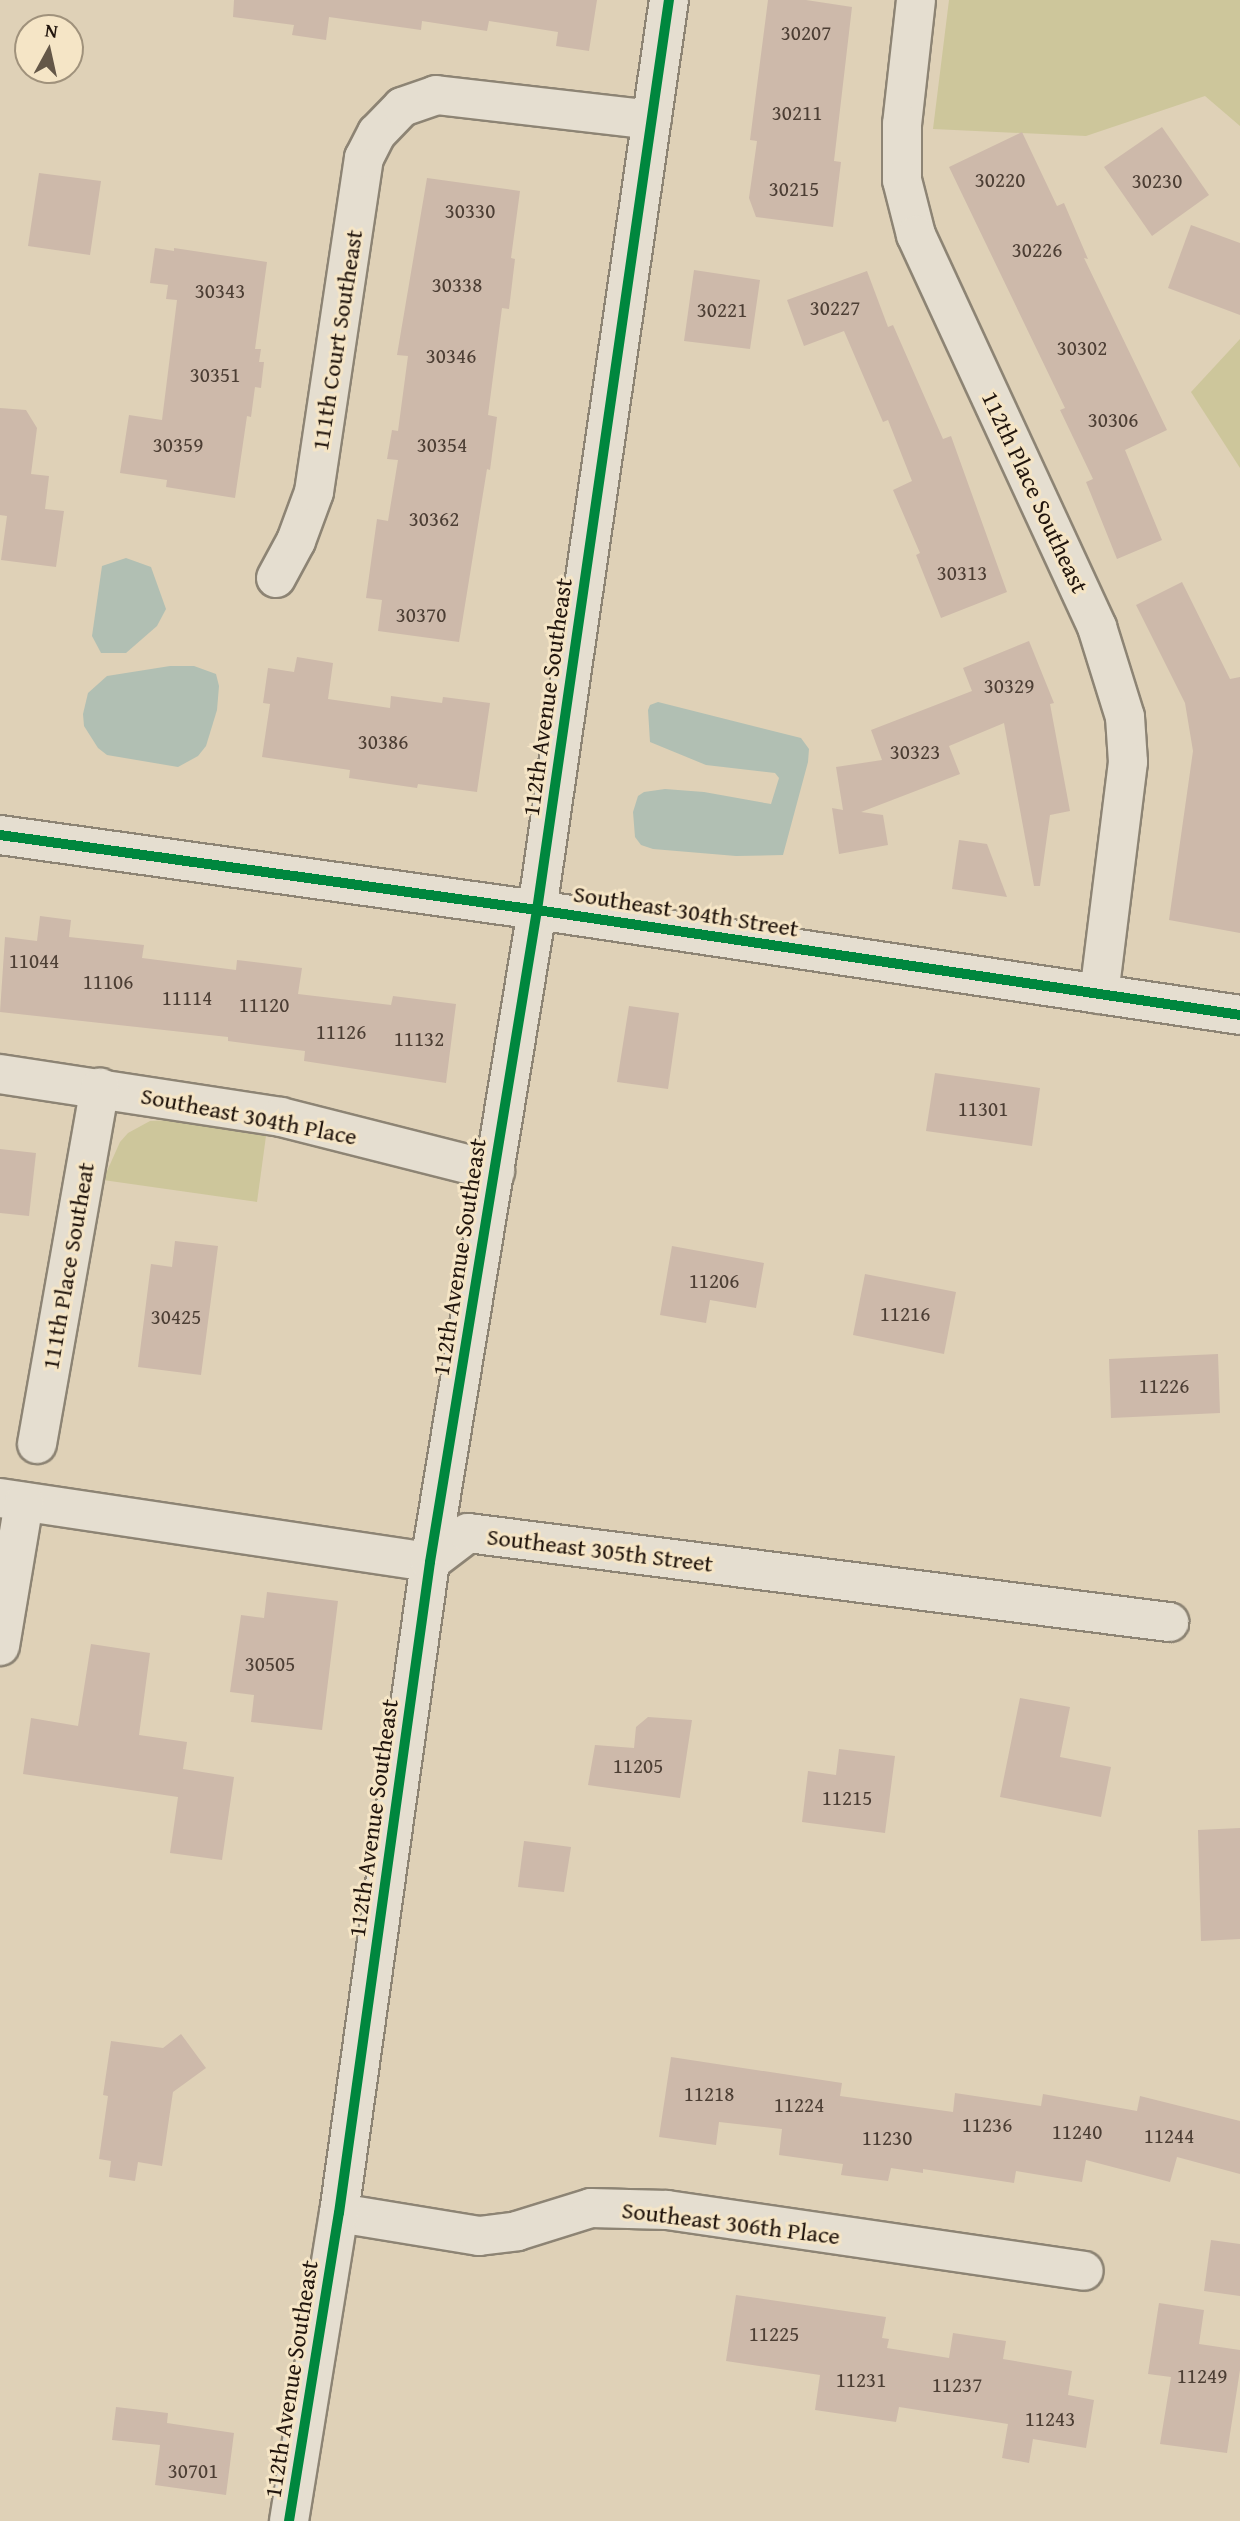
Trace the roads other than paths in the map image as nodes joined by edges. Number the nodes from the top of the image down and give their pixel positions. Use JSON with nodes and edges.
{"nodes":[{"id":1,"x":669,"y":0,"type":"edge"},
{"id":2,"x":916,"y":0,"type":"edge"},
{"id":3,"x":652,"y":120,"type":"junction"},
{"id":4,"x":276,"y":578,"type":"dead end"},
{"id":5,"x":0,"y":835,"type":"edge"},
{"id":6,"x":537,"y":910,"type":"junction"},
{"id":7,"x":1099,"y":994,"type":"junction"},
{"id":8,"x":1240,"y":1015,"type":"edge"},
{"id":9,"x":0,"y":1074,"type":"edge"},
{"id":10,"x":100,"y":1088,"type":"junction"},
{"id":11,"x":495,"y":1171,"type":"junction"},
{"id":12,"x":37,"y":1444,"type":"dead end"},
{"id":13,"x":12,"y":1500,"type":"edge"},
{"id":14,"x":430,"y":1562,"type":"junction"},
{"id":15,"x":1169,"y":1622,"type":"dead end"},
{"id":16,"x":0,"y":1646,"type":"edge"},
{"id":17,"x":339,"y":2213,"type":"junction"},
{"id":18,"x":1084,"y":2271,"type":"dead end"},
{"id":19,"x":289,"y":2521,"type":"edge"}],
"edges":[{"from":1,"to":3,"type":"street","name":"112th Avenue Southeast"},
{"from":2,"to":7,"type":"street","name":"112th Place Southeast"},
{"from":3,"to":4,"type":"street","name":"111th Court Southeast"},
{"from":3,"to":6,"type":"street","name":"112th Avenue Southeast"},
{"from":5,"to":6,"type":"street","name":"Southeast 304th Street"},
{"from":6,"to":7,"type":"street","name":"Southeast 304th Street"},
{"from":6,"to":11,"type":"street","name":"112th Avenue Southeast"},
{"from":7,"to":8,"type":"street","name":"Southeast 304th Street"},
{"from":9,"to":10,"type":"street","name":"Southeast 304th Place"},
{"from":10,"to":11,"type":"street","name":"Southeast 304th Place"},
{"from":10,"to":12,"type":"street","name":"111th Place Southeat"},
{"from":11,"to":14,"type":"street","name":"112th Avenue Southeast"},
{"from":13,"to":14,"type":"street"},
{"from":13,"to":16,"type":"street"},
{"from":14,"to":15,"type":"street","name":"Southeast 305th Street"},
{"from":14,"to":17,"type":"street","name":"112th Avenue Southeast"},
{"from":17,"to":18,"type":"street","name":"Southeast 306th Place"},
{"from":17,"to":19,"type":"street","name":"112th Avenue Southeast"}]}
